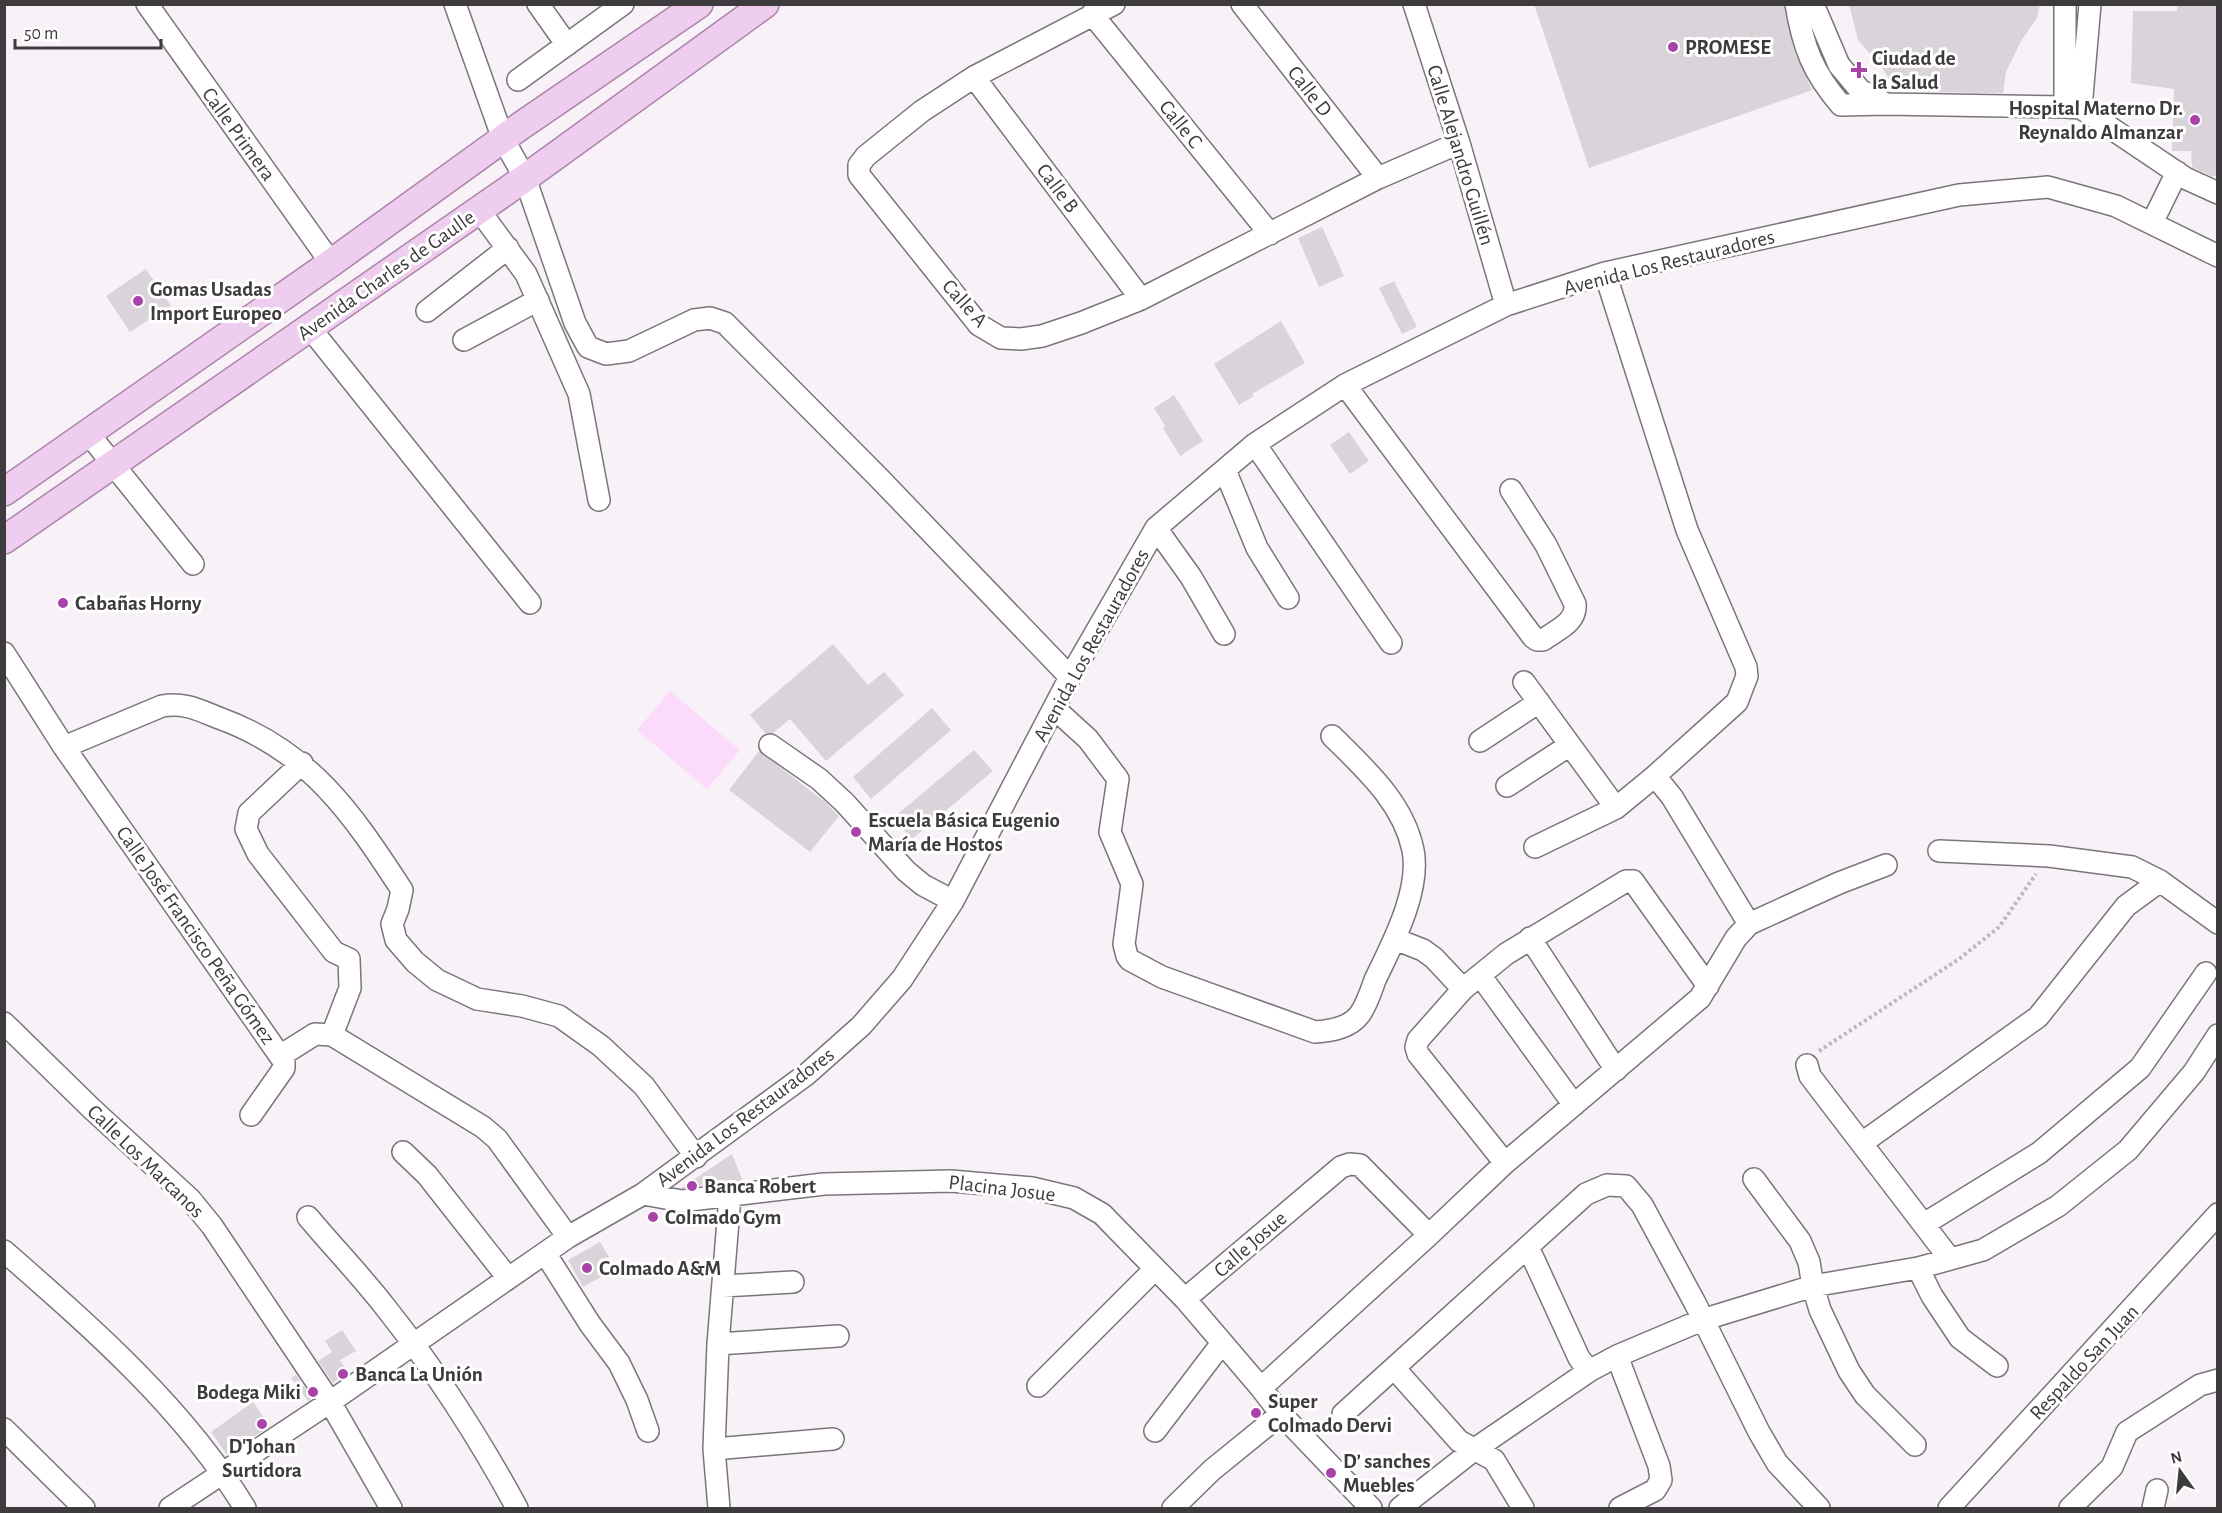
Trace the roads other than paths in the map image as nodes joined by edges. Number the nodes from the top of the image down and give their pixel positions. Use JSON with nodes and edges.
{"nodes":[{"id":1,"x":147,"y":4,"type":"edge"},
{"id":2,"x":455,"y":4,"type":"edge"},
{"id":3,"x":538,"y":4,"type":"edge"},
{"id":4,"x":623,"y":4,"type":"edge"},
{"id":5,"x":699,"y":4,"type":"edge"},
{"id":6,"x":765,"y":4,"type":"edge"},
{"id":7,"x":1114,"y":4,"type":"edge"},
{"id":8,"x":1242,"y":4,"type":"edge"},
{"id":9,"x":1414,"y":4,"type":"edge"},
{"id":10,"x":1796,"y":4,"type":"edge"},
{"id":11,"x":1814,"y":4,"type":"edge"},
{"id":12,"x":2065,"y":4,"type":"edge"},
{"id":13,"x":2090,"y":4,"type":"edge"},
{"id":14,"x":1092,"y":14,"type":"junction"},
{"id":15,"x":567,"y":45,"type":"junction"},
{"id":16,"x":974,"y":77,"type":"junction"},
{"id":17,"x":518,"y":80,"type":"dead end"},
{"id":18,"x":1886,"y":104,"type":"junction"},
{"id":19,"x":2073,"y":108,"type":"junction"},
{"id":20,"x":503,"y":139,"type":"junction"},
{"id":21,"x":1459,"y":143,"type":"junction"},
{"id":22,"x":2176,"y":172,"type":"junction"},
{"id":23,"x":525,"y":178,"type":"junction"},
{"id":24,"x":1378,"y":178,"type":"junction"},
{"id":25,"x":2217,"y":193,"type":"edge"},
{"id":26,"x":479,"y":210,"type":"junction"},
{"id":27,"x":2152,"y":223,"type":"junction"},
{"id":28,"x":1270,"y":234,"type":"junction"},
{"id":29,"x":507,"y":248,"type":"junction"},
{"id":30,"x":2217,"y":256,"type":"edge"},
{"id":31,"x":331,"y":263,"type":"junction"},
{"id":32,"x":1605,"y":273,"type":"junction"},
{"id":33,"x":1141,"y":298,"type":"junction"},
{"id":34,"x":538,"y":300,"type":"junction"},
{"id":35,"x":1506,"y":305,"type":"junction"},
{"id":36,"x":427,"y":310,"type":"dead end"},
{"id":37,"x":310,"y":328,"type":"junction"},
{"id":38,"x":464,"y":340,"type":"dead end"},
{"id":39,"x":1345,"y":385,"type":"junction"},
{"id":40,"x":88,"y":433,"type":"junction"},
{"id":41,"x":1255,"y":444,"type":"junction"},
{"id":42,"x":113,"y":464,"type":"junction"},
{"id":43,"x":1225,"y":470,"type":"junction"},
{"id":44,"x":1511,"y":490,"type":"dead end"},
{"id":45,"x":4,"y":492,"type":"edge"},
{"id":46,"x":599,"y":500,"type":"dead end"},
{"id":47,"x":1156,"y":528,"type":"junction"},
{"id":48,"x":4,"y":540,"type":"edge"},
{"id":49,"x":193,"y":564,"type":"dead end"},
{"id":50,"x":1288,"y":598,"type":"dead end"},
{"id":51,"x":530,"y":603,"type":"dead end"},
{"id":52,"x":1224,"y":634,"type":"dead end"},
{"id":53,"x":1391,"y":643,"type":"dead end"},
{"id":54,"x":4,"y":653,"type":"edge"},
{"id":55,"x":1070,"y":677,"type":"junction"},
{"id":56,"x":1524,"y":682,"type":"dead end"},
{"id":57,"x":1539,"y":702,"type":"junction"},
{"id":58,"x":1055,"y":709,"type":"junction"},
{"id":59,"x":1332,"y":736,"type":"dead end"},
{"id":60,"x":1480,"y":741,"type":"dead end"},
{"id":61,"x":770,"y":745,"type":"dead end"},
{"id":62,"x":1570,"y":745,"type":"junction"},
{"id":63,"x":64,"y":747,"type":"junction"},
{"id":64,"x":302,"y":763,"type":"junction"},
{"id":65,"x":1655,"y":776,"type":"junction"},
{"id":66,"x":1507,"y":786,"type":"dead end"},
{"id":67,"x":1616,"y":808,"type":"junction"},
{"id":68,"x":1535,"y":846,"type":"dead end"},
{"id":69,"x":1939,"y":851,"type":"dead end"},
{"id":70,"x":1886,"y":865,"type":"dead end"},
{"id":71,"x":2160,"y":881,"type":"junction"},
{"id":72,"x":953,"y":901,"type":"junction"},
{"id":73,"x":2217,"y":923,"type":"edge"},
{"id":74,"x":1749,"y":924,"type":"junction"},
{"id":75,"x":1530,"y":938,"type":"junction"},
{"id":76,"x":1395,"y":939,"type":"junction"},
{"id":77,"x":2206,"y":973,"type":"dead end"},
{"id":78,"x":1480,"y":975,"type":"junction"},
{"id":79,"x":1708,"y":986,"type":"junction"},
{"id":80,"x":1463,"y":989,"type":"junction"},
{"id":81,"x":4,"y":1023,"type":"edge"},
{"id":82,"x":332,"y":1035,"type":"junction"},
{"id":83,"x":2217,"y":1035,"type":"edge"},
{"id":84,"x":280,"y":1056,"type":"junction"},
{"id":85,"x":1807,"y":1065,"type":"road end"},
{"id":86,"x":1616,"y":1070,"type":"junction"},
{"id":87,"x":1574,"y":1105,"type":"junction"},
{"id":88,"x":251,"y":1115,"type":"dead end"},
{"id":89,"x":1862,"y":1143,"type":"junction"},
{"id":90,"x":403,"y":1152,"type":"dead end"},
{"id":91,"x":696,"y":1156,"type":"junction"},
{"id":92,"x":1505,"y":1163,"type":"junction"},
{"id":93,"x":1754,"y":1179,"type":"dead end"},
{"id":94,"x":643,"y":1194,"type":"junction"},
{"id":95,"x":730,"y":1196,"type":"junction"},
{"id":96,"x":2217,"y":1214,"type":"edge"},
{"id":97,"x":308,"y":1217,"type":"dead end"},
{"id":98,"x":1924,"y":1224,"type":"junction"},
{"id":99,"x":1429,"y":1235,"type":"junction"},
{"id":100,"x":568,"y":1237,"type":"junction"},
{"id":101,"x":1528,"y":1247,"type":"junction"},
{"id":102,"x":4,"y":1251,"type":"edge"},
{"id":103,"x":545,"y":1253,"type":"junction"},
{"id":104,"x":1950,"y":1259,"type":"junction"},
{"id":105,"x":1918,"y":1268,"type":"junction"},
{"id":106,"x":1155,"y":1269,"type":"junction"},
{"id":107,"x":508,"y":1278,"type":"junction"},
{"id":108,"x":793,"y":1282,"type":"dead end"},
{"id":109,"x":723,"y":1286,"type":"junction"},
{"id":110,"x":1813,"y":1286,"type":"junction"},
{"id":111,"x":1185,"y":1299,"type":"junction"},
{"id":112,"x":1702,"y":1320,"type":"junction"},
{"id":113,"x":838,"y":1336,"type":"dead end"},
{"id":114,"x":1222,"y":1343,"type":"junction"},
{"id":115,"x":413,"y":1344,"type":"junction"},
{"id":116,"x":718,"y":1344,"type":"junction"},
{"id":117,"x":1617,"y":1356,"type":"junction"},
{"id":118,"x":1997,"y":1366,"type":"dead end"},
{"id":119,"x":1394,"y":1368,"type":"junction"},
{"id":120,"x":1589,"y":1371,"type":"junction"},
{"id":121,"x":2217,"y":1380,"type":"edge"},
{"id":122,"x":1038,"y":1386,"type":"dead end"},
{"id":123,"x":1261,"y":1388,"type":"junction"},
{"id":124,"x":330,"y":1402,"type":"junction"},
{"id":125,"x":1281,"y":1414,"type":"junction"},
{"id":126,"x":1343,"y":1414,"type":"dead end"},
{"id":127,"x":4,"y":1429,"type":"edge"},
{"id":128,"x":648,"y":1431,"type":"dead end"},
{"id":129,"x":1155,"y":1431,"type":"dead end"},
{"id":130,"x":833,"y":1439,"type":"dead end"},
{"id":131,"x":1915,"y":1445,"type":"dead end"},
{"id":132,"x":714,"y":1449,"type":"junction"},
{"id":133,"x":1475,"y":1449,"type":"junction"},
{"id":134,"x":224,"y":1474,"type":"junction"},
{"id":135,"x":1363,"y":1506,"type":"edge"},
{"id":136,"x":84,"y":1509,"type":"edge"},
{"id":137,"x":170,"y":1509,"type":"edge"},
{"id":138,"x":245,"y":1509,"type":"edge"},
{"id":139,"x":391,"y":1509,"type":"edge"},
{"id":140,"x":517,"y":1509,"type":"edge"},
{"id":141,"x":719,"y":1509,"type":"edge"},
{"id":142,"x":1173,"y":1509,"type":"edge"},
{"id":143,"x":1400,"y":1509,"type":"edge"},
{"id":144,"x":1523,"y":1509,"type":"edge"},
{"id":145,"x":1620,"y":1509,"type":"edge"},
{"id":146,"x":1819,"y":1509,"type":"edge"},
{"id":147,"x":1949,"y":1509,"type":"edge"},
{"id":148,"x":2070,"y":1509,"type":"edge"}],
"edges":[{"from":1,"to":31,"type":"street","name":"Calle Primera"},
{"from":2,"to":20,"type":"street"},
{"from":3,"to":15,"type":"street"},
{"from":4,"to":15,"type":"street"},
{"from":5,"to":20,"type":"main road","name":"Avenida Charles de Gaulle"},
{"from":6,"to":23,"type":"main road","name":"Avenida Charles de Gaulle"},
{"from":7,"to":14,"type":"street","name":"Calle A"},
{"from":8,"to":24,"type":"street","name":"Calle D"},
{"from":9,"to":21,"type":"street","name":"Calle Alejandro Guillén"},
{"from":10,"to":18,"type":"street"},
{"from":11,"to":18,"type":"street"},
{"from":12,"to":19,"type":"street"},
{"from":13,"to":19,"type":"street"},
{"from":14,"to":16,"type":"street","name":"Calle A"},
{"from":14,"to":28,"type":"street","name":"Calle C"},
{"from":15,"to":17,"type":"street"},
{"from":16,"to":33,"type":"street","name":"Calle B"},
{"from":16,"to":33,"type":"street","name":"Calle A"},
{"from":18,"to":19,"type":"street"},
{"from":19,"to":22,"type":"street"},
{"from":20,"to":23,"type":"street"},
{"from":20,"to":31,"type":"main road","name":"Avenida Charles de Gaulle"},
{"from":21,"to":24,"type":"street","name":"Calle A"},
{"from":21,"to":35,"type":"street","name":"Calle Alejandro Guillén"},
{"from":22,"to":25,"type":"street"},
{"from":22,"to":27,"type":"street"},
{"from":23,"to":26,"type":"main road","name":"Avenida Charles de Gaulle"},
{"from":23,"to":55,"type":"street"},
{"from":24,"to":28,"type":"street","name":"Calle A"},
{"from":26,"to":29,"type":"street"},
{"from":26,"to":37,"type":"main road","name":"Avenida Charles de Gaulle"},
{"from":27,"to":30,"type":"street","name":"Avenida Los Restauradores"},
{"from":27,"to":32,"type":"street","name":"Avenida Los Restauradores"},
{"from":28,"to":33,"type":"street","name":"Calle A"},
{"from":29,"to":34,"type":"street"},
{"from":29,"to":36,"type":"street"},
{"from":31,"to":40,"type":"main road","name":"Avenida Charles de Gaulle"},
{"from":32,"to":35,"type":"street","name":"Avenida Los Restauradores"},
{"from":32,"to":65,"type":"street"},
{"from":34,"to":38,"type":"street"},
{"from":34,"to":46,"type":"street"},
{"from":35,"to":39,"type":"street","name":"Avenida Los Restauradores"},
{"from":37,"to":42,"type":"main road","name":"Avenida Charles de Gaulle"},
{"from":37,"to":51,"type":"street"},
{"from":39,"to":41,"type":"street","name":"Avenida Los Restauradores"},
{"from":39,"to":44,"type":"street"},
{"from":40,"to":42,"type":"street"},
{"from":40,"to":45,"type":"main road","name":"Avenida Charles de Gaulle"},
{"from":41,"to":43,"type":"street","name":"Avenida Los Restauradores"},
{"from":41,"to":53,"type":"street"},
{"from":42,"to":48,"type":"main road","name":"Avenida Charles de Gaulle"},
{"from":42,"to":49,"type":"street"},
{"from":43,"to":47,"type":"street","name":"Avenida Los Restauradores"},
{"from":43,"to":50,"type":"street"},
{"from":47,"to":52,"type":"street"},
{"from":47,"to":55,"type":"street","name":"Avenida Los Restauradores"},
{"from":54,"to":63,"type":"street","name":"Calle José Francisco Peña Gómez"},
{"from":55,"to":58,"type":"street","name":"Avenida Los Restauradores"},
{"from":56,"to":57,"type":"street"},
{"from":57,"to":60,"type":"street"},
{"from":57,"to":62,"type":"street"},
{"from":58,"to":72,"type":"street","name":"Avenida Los Restauradores"},
{"from":58,"to":76,"type":"street"},
{"from":59,"to":76,"type":"street"},
{"from":61,"to":72,"type":"street"},
{"from":62,"to":66,"type":"street"},
{"from":62,"to":67,"type":"street"},
{"from":63,"to":64,"type":"street"},
{"from":63,"to":84,"type":"street","name":"Calle José Francisco Peña Gómez"},
{"from":64,"to":82,"type":"street"},
{"from":64,"to":91,"type":"street"},
{"from":65,"to":67,"type":"street"},
{"from":65,"to":74,"type":"street"},
{"from":67,"to":68,"type":"street"},
{"from":69,"to":71,"type":"street"},
{"from":70,"to":74,"type":"street"},
{"from":71,"to":73,"type":"street"},
{"from":71,"to":89,"type":"street"},
{"from":72,"to":91,"type":"street","name":"Avenida Los Restauradores"},
{"from":74,"to":79,"type":"street"},
{"from":75,"to":78,"type":"street"},
{"from":75,"to":79,"type":"street"},
{"from":75,"to":86,"type":"street"},
{"from":76,"to":80,"type":"street"},
{"from":77,"to":98,"type":"street"},
{"from":78,"to":80,"type":"street"},
{"from":78,"to":87,"type":"street"},
{"from":79,"to":86,"type":"street"},
{"from":80,"to":92,"type":"street"},
{"from":81,"to":124,"type":"street","name":"Calle Los Marcanos"},
{"from":82,"to":84,"type":"street","name":"Calle José Francisco Peña Gómez"},
{"from":82,"to":100,"type":"street"},
{"from":83,"to":104,"type":"street"},
{"from":84,"to":88,"type":"street"},
{"from":85,"to":89,"type":"street"},
{"from":86,"to":87,"type":"street"},
{"from":87,"to":92,"type":"street"},
{"from":89,"to":98,"type":"street"},
{"from":90,"to":107,"type":"street"},
{"from":91,"to":94,"type":"street","name":"Avenida Los Restauradores"},
{"from":92,"to":99,"type":"street"},
{"from":93,"to":110,"type":"street"},
{"from":94,"to":95,"type":"street","name":"Placina Josue"},
{"from":94,"to":100,"type":"street","name":"Avenida Los Restauradores"},
{"from":95,"to":106,"type":"street","name":"Placina Josue"},
{"from":95,"to":109,"type":"street"},
{"from":96,"to":147,"type":"street","name":"Respaldo San Juan"},
{"from":97,"to":115,"type":"street"},
{"from":98,"to":104,"type":"street"},
{"from":99,"to":111,"type":"street","name":"Calle Josue"},
{"from":99,"to":123,"type":"street"},
{"from":100,"to":103,"type":"street","name":"Avenida Los Restauradores"},
{"from":101,"to":112,"type":"street"},
{"from":101,"to":119,"type":"street"},
{"from":101,"to":120,"type":"street"},
{"from":102,"to":134,"type":"street"},
{"from":103,"to":107,"type":"street","name":"Avenida Los Restauradores"},
{"from":103,"to":128,"type":"street"},
{"from":104,"to":105,"type":"street"},
{"from":105,"to":110,"type":"street"},
{"from":105,"to":118,"type":"street"},
{"from":106,"to":111,"type":"street","name":"Placina Josue"},
{"from":106,"to":122,"type":"street"},
{"from":107,"to":115,"type":"street","name":"Avenida Los Restauradores"},
{"from":108,"to":109,"type":"street"},
{"from":109,"to":116,"type":"street"},
{"from":110,"to":112,"type":"street"},
{"from":110,"to":131,"type":"street"},
{"from":111,"to":114,"type":"street","name":"Placina Josue"},
{"from":112,"to":117,"type":"street"},
{"from":112,"to":146,"type":"street"},
{"from":113,"to":116,"type":"street"},
{"from":114,"to":123,"type":"street","name":"Placina Josue"},
{"from":114,"to":129,"type":"street"},
{"from":115,"to":124,"type":"street","name":"Avenida Los Restauradores"},
{"from":115,"to":140,"type":"street"},
{"from":116,"to":132,"type":"street"},
{"from":117,"to":120,"type":"street"},
{"from":117,"to":145,"type":"street"},
{"from":119,"to":126,"type":"street"},
{"from":119,"to":133,"type":"street"},
{"from":120,"to":133,"type":"street"},
{"from":121,"to":148,"type":"street"},
{"from":123,"to":125,"type":"street","name":"Placina Josue"},
{"from":124,"to":134,"type":"street","name":"Avenida Los Restauradores"},
{"from":124,"to":139,"type":"street","name":"Calle Los Marcanos"},
{"from":125,"to":135,"type":"street","name":"Placina Josue"},
{"from":125,"to":142,"type":"street"},
{"from":127,"to":136,"type":"street"},
{"from":130,"to":132,"type":"street"},
{"from":132,"to":141,"type":"street"},
{"from":133,"to":143,"type":"street"},
{"from":133,"to":144,"type":"street"},
{"from":134,"to":137,"type":"street","name":"Avenida Los Restauradores"},
{"from":134,"to":138,"type":"street"}]}
